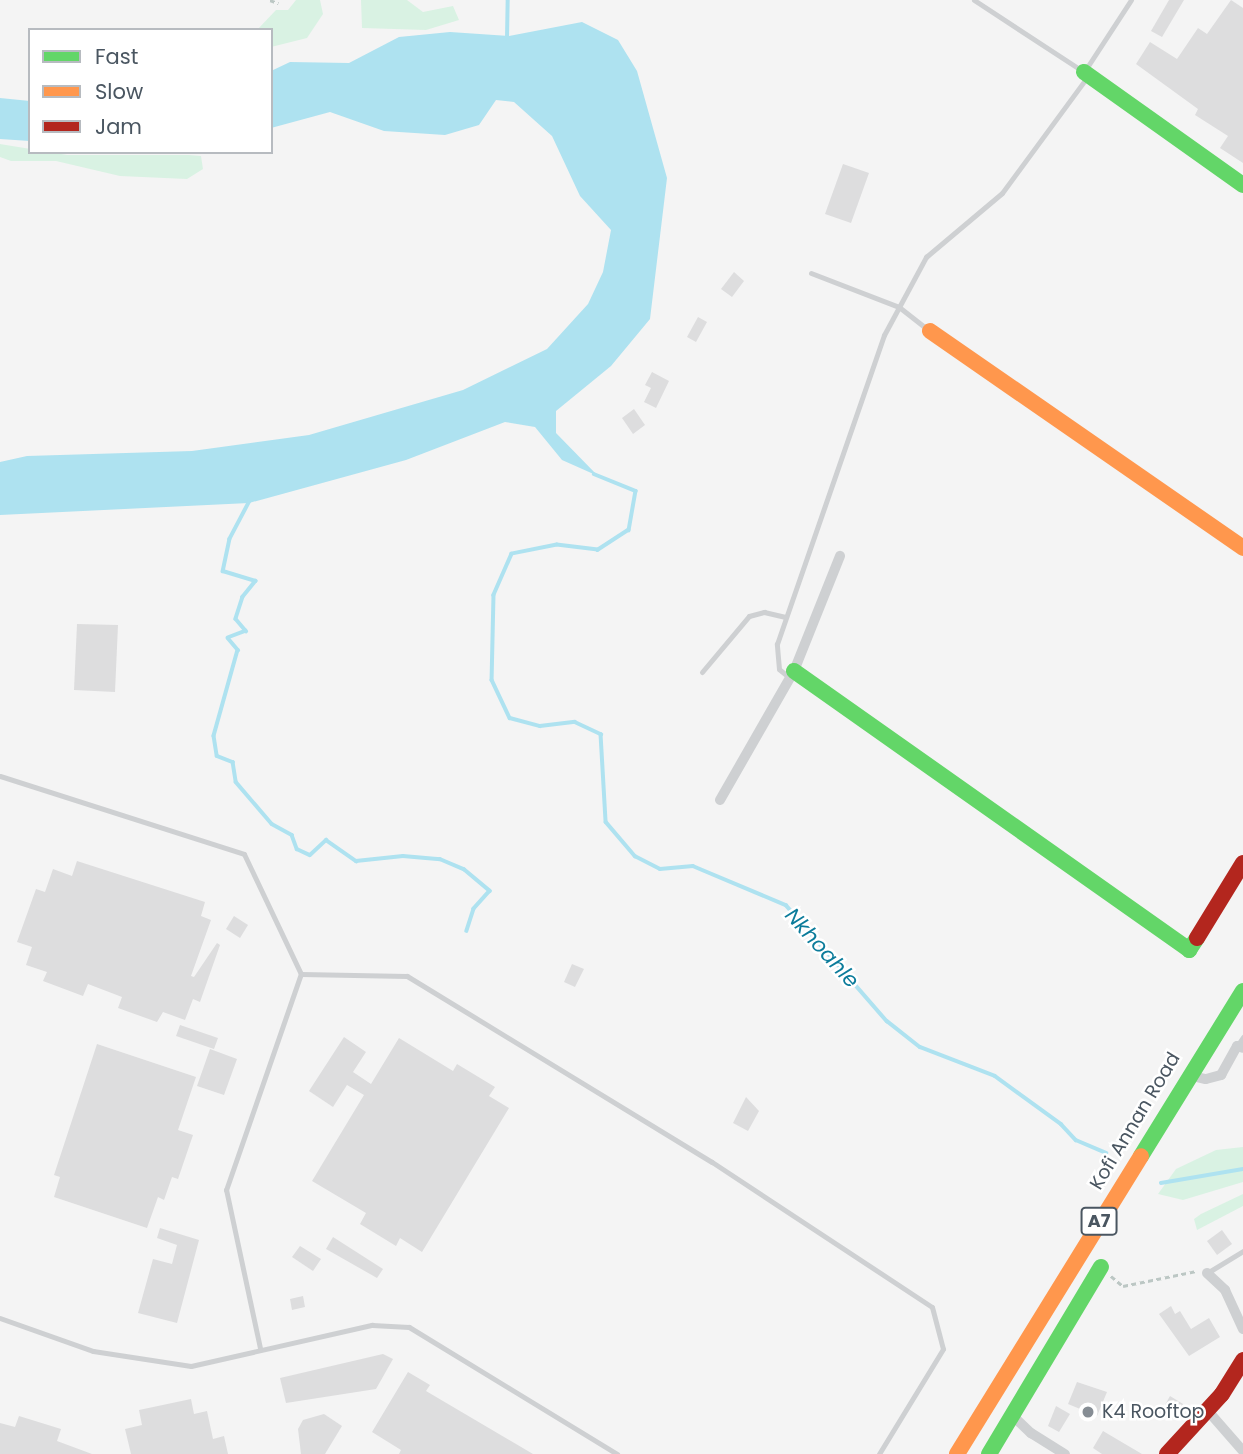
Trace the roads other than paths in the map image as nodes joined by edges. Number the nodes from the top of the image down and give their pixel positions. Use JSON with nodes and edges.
{"nodes":[{"id":1,"x":974,"y":0,"type":"edge"},
{"id":2,"x":1131,"y":0,"type":"edge"},
{"id":3,"x":1086,"y":74,"type":"junction"},
{"id":4,"x":1243,"y":185,"type":"edge"},
{"id":5,"x":811,"y":273,"type":"dead end"},
{"id":6,"x":899,"y":307,"type":"junction"},
{"id":7,"x":930,"y":331,"type":"joint"},
{"id":8,"x":1243,"y":548,"type":"edge"},
{"id":9,"x":840,"y":556,"type":"dead end"},
{"id":10,"x":785,"y":617,"type":"junction"},
{"id":11,"x":702,"y":672,"type":"dead end"},
{"id":12,"x":792,"y":675,"type":"junction"},
{"id":13,"x":0,"y":776,"type":"edge"},
{"id":14,"x":720,"y":800,"type":"dead end"},
{"id":15,"x":1243,"y":863,"type":"edge"},
{"id":16,"x":301,"y":974,"type":"junction"},
{"id":17,"x":1243,"y":991,"type":"edge"},
{"id":18,"x":1241,"y":1043,"type":"edge"},
{"id":19,"x":1188,"y":1075,"type":"junction"},
{"id":20,"x":1243,"y":1251,"type":"edge"},
{"id":21,"x":1101,"y":1267,"type":"road end"},
{"id":22,"x":1207,"y":1273,"type":"joint"},
{"id":23,"x":1044,"y":1310,"type":"junction"},
{"id":24,"x":0,"y":1318,"type":"edge"},
{"id":25,"x":1063,"y":1325,"type":"junction"},
{"id":26,"x":1243,"y":1329,"type":"edge"},
{"id":27,"x":260,"y":1348,"type":"junction"},
{"id":28,"x":1243,"y":1360,"type":"edge"},
{"id":29,"x":1208,"y":1411,"type":"junction"},
{"id":30,"x":1011,"y":1414,"type":"junction"},
{"id":31,"x":1243,"y":1451,"type":"edge"},
{"id":32,"x":617,"y":1454,"type":"edge"},
{"id":33,"x":879,"y":1454,"type":"edge"},
{"id":34,"x":957,"y":1454,"type":"edge"},
{"id":35,"x":989,"y":1454,"type":"edge"},
{"id":36,"x":1065,"y":1454,"type":"edge"},
{"id":37,"x":1167,"y":1454,"type":"edge"}],
"edges":[{"from":1,"to":3,"type":"lane"},
{"from":2,"to":3,"type":"lane"},
{"from":3,"to":4,"type":"street"},
{"from":3,"to":6,"type":"lane"},
{"from":5,"to":6,"type":"lane"},
{"from":6,"to":7,"type":"lane"},
{"from":6,"to":10,"type":"lane"},
{"from":7,"to":8,"type":"street"},
{"from":9,"to":12,"type":"street"},
{"from":10,"to":11,"type":"lane"},
{"from":10,"to":12,"type":"lane"},
{"from":12,"to":14,"type":"street"},
{"from":12,"to":15,"type":"street"},
{"from":13,"to":16,"type":"lane"},
{"from":16,"to":27,"type":"lane"},
{"from":16,"to":33,"type":"lane"},
{"from":17,"to":19,"type":"street","name":"Kofi Annan Road","number":"A7"},
{"from":18,"to":19,"type":"street"},
{"from":19,"to":23,"type":"street","name":"Kofi Annan Road","number":"A7"},
{"from":20,"to":22,"type":"lane"},
{"from":21,"to":25,"type":"street"},
{"from":22,"to":26,"type":"street"},
{"from":23,"to":25,"type":"street"},
{"from":23,"to":34,"type":"street","name":"Kofi Annan Road","number":"A7"},
{"from":24,"to":27,"type":"lane"},
{"from":25,"to":30,"type":"street"},
{"from":27,"to":32,"type":"lane"},
{"from":28,"to":29,"type":"street"},
{"from":29,"to":31,"type":"street"},
{"from":29,"to":37,"type":"street"},
{"from":30,"to":35,"type":"street"},
{"from":30,"to":36,"type":"street"}]}
